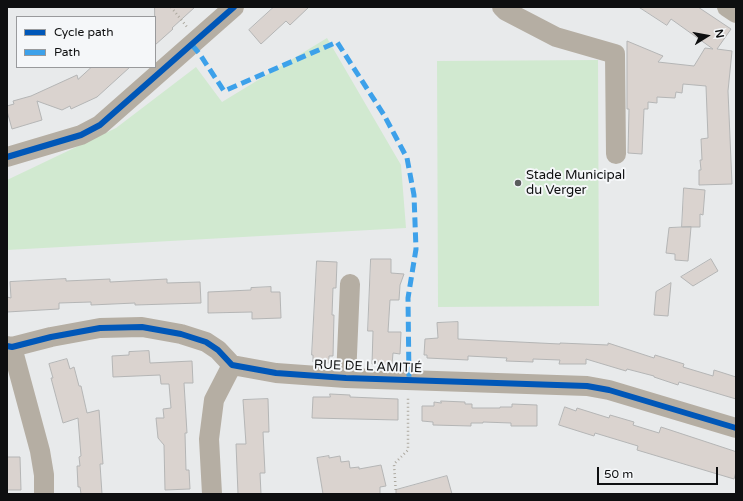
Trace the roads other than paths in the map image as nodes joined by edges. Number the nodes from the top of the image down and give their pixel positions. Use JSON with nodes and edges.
{"nodes":[{"id":1,"x":234,"y":7,"type":"edge"},
{"id":2,"x":502,"y":7,"type":"edge"},
{"id":3,"x":727,"y":7,"type":"edge"},
{"id":4,"x":736,"y":13,"type":"edge"},
{"id":5,"x":616,"y":154,"type":"dead end"},
{"id":6,"x":7,"y":157,"type":"edge"},
{"id":7,"x":350,"y":284,"type":"dead end"},
{"id":8,"x":10,"y":346,"type":"edge"},
{"id":9,"x":232,"y":365,"type":"junction"},
{"id":10,"x":346,"y":378,"type":"junction"},
{"id":11,"x":736,"y":428,"type":"edge"},
{"id":12,"x":44,"y":494,"type":"edge"},
{"id":13,"x":212,"y":494,"type":"edge"}],
"edges":[{"from":1,"to":6,"type":"street"},
{"from":2,"to":5,"type":"street"},
{"from":3,"to":4,"type":"street"},
{"from":7,"to":10,"type":"street","name":"RUE DE L'AMITIÉ"},
{"from":8,"to":9,"type":"street"},
{"from":8,"to":12,"type":"street"},
{"from":9,"to":10,"type":"street","name":"RUE DE L'AMITIÉ"},
{"from":9,"to":13,"type":"street"},
{"from":10,"to":11,"type":"street","name":"RUE DE L'AMITIÉ"}]}
